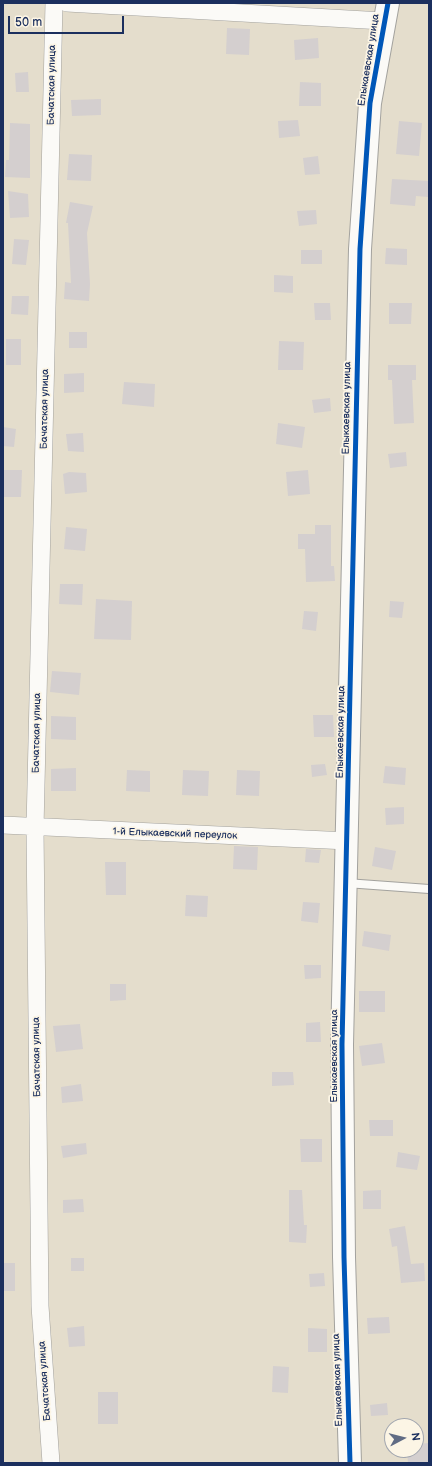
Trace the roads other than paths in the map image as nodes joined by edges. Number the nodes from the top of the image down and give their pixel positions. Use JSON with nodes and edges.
{"nodes":[{"id":1,"x":54,"y":3,"type":"edge"},
{"id":2,"x":67,"y":3,"type":"edge"},
{"id":3,"x":386,"y":12,"type":"edge"},
{"id":4,"x":3,"y":825,"type":"edge"},
{"id":5,"x":35,"y":828,"type":"junction"},
{"id":6,"x":348,"y":841,"type":"junction"},
{"id":7,"x":345,"y":883,"type":"junction"},
{"id":8,"x":429,"y":888,"type":"edge"},
{"id":9,"x":51,"y":1463,"type":"edge"},
{"id":10,"x":350,"y":1463,"type":"edge"}],
"edges":[{"from":1,"to":5,"type":"street","name":"Бачатская улица"},
{"from":2,"to":3,"type":"street"},
{"from":3,"to":6,"type":"street","name":"Елыкаевская улица"},
{"from":4,"to":5,"type":"street","name":"1-й Елыкаевский переулок"},
{"from":5,"to":6,"type":"street","name":"1-й Елыкаевский переулок"},
{"from":5,"to":9,"type":"street","name":"Бачатская улица"},
{"from":6,"to":7,"type":"street","name":"Елыкаевская улица"},
{"from":7,"to":8,"type":"lane"},
{"from":7,"to":10,"type":"street","name":"Елыкаевская улица"}]}
